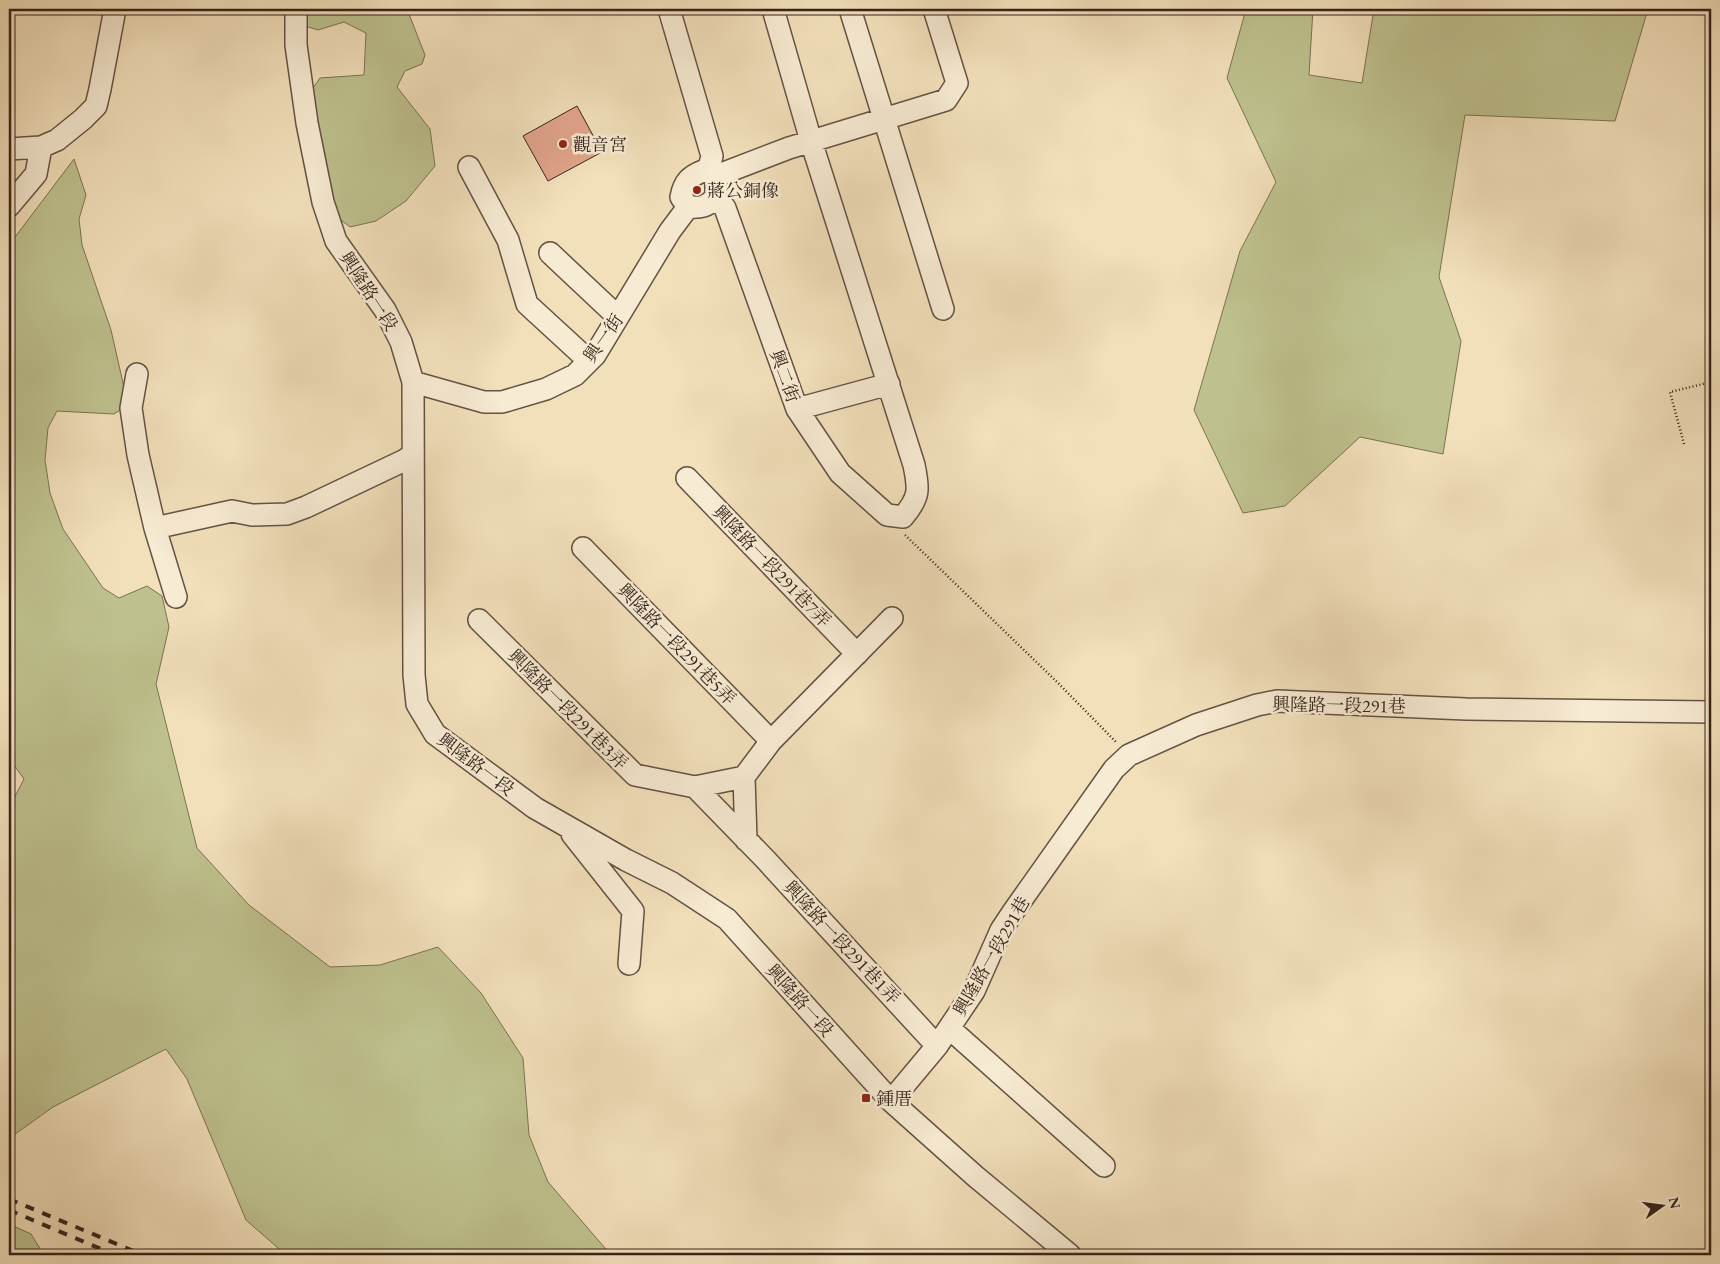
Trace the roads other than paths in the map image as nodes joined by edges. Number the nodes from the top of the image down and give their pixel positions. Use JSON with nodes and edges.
{"nodes":[{"id":1,"x":115,"y":9,"type":"edge"},
{"id":2,"x":296,"y":9,"type":"edge"},
{"id":3,"x":669,"y":9,"type":"edge"},
{"id":4,"x":772,"y":9,"type":"edge"},
{"id":5,"x":850,"y":9,"type":"edge"},
{"id":6,"x":934,"y":9,"type":"edge"},
{"id":7,"x":884,"y":119,"type":"junction"},
{"id":8,"x":811,"y":141,"type":"junction"},
{"id":9,"x":41,"y":147,"type":"junction"},
{"id":10,"x":9,"y":149,"type":"edge"},
{"id":11,"x":469,"y":167,"type":"dead end"},
{"id":12,"x":712,"y":173,"type":"junction"},
{"id":13,"x":716,"y":197,"type":"junction"},
{"id":14,"x":9,"y":206,"type":"edge"},
{"id":15,"x":688,"y":207,"type":"junction"},
{"id":16,"x":550,"y":253,"type":"dead end"},
{"id":17,"x":943,"y":309,"type":"dead end"},
{"id":18,"x":618,"y":317,"type":"junction"},
{"id":19,"x":589,"y":361,"type":"junction"},
{"id":20,"x":137,"y":374,"type":"dead end"},
{"id":21,"x":413,"y":382,"type":"junction"},
{"id":22,"x":888,"y":384,"type":"junction"},
{"id":23,"x":797,"y":409,"type":"junction"},
{"id":24,"x":412,"y":455,"type":"junction"},
{"id":25,"x":687,"y":478,"type":"dead end"},
{"id":26,"x":155,"y":528,"type":"junction"},
{"id":27,"x":583,"y":548,"type":"dead end"},
{"id":28,"x":176,"y":597,"type":"dead end"},
{"id":29,"x":892,"y":618,"type":"dead end"},
{"id":30,"x":480,"y":620,"type":"dead end"},
{"id":31,"x":857,"y":654,"type":"junction"},
{"id":32,"x":1711,"y":712,"type":"edge"},
{"id":33,"x":772,"y":741,"type":"junction"},
{"id":34,"x":744,"y":777,"type":"junction"},
{"id":35,"x":695,"y":787,"type":"junction"},
{"id":36,"x":566,"y":826,"type":"junction"},
{"id":37,"x":746,"y":840,"type":"junction"},
{"id":38,"x":629,"y":964,"type":"dead end"},
{"id":39,"x":949,"y":1028,"type":"junction"},
{"id":40,"x":937,"y":1046,"type":"junction"},
{"id":41,"x":891,"y":1101,"type":"junction"},
{"id":42,"x":1104,"y":1166,"type":"dead end"},
{"id":43,"x":1070,"y":1255,"type":"edge"}],
"edges":[{"from":1,"to":9,"type":"street"},
{"from":2,"to":21,"type":"street","name":"興隆路一段"},
{"from":3,"to":12,"type":"street"},
{"from":4,"to":8,"type":"street"},
{"from":5,"to":7,"type":"street"},
{"from":6,"to":7,"type":"street"},
{"from":7,"to":8,"type":"street"},
{"from":7,"to":17,"type":"street"},
{"from":8,"to":12,"type":"street"},
{"from":8,"to":22,"type":"street"},
{"from":9,"to":10,"type":"street"},
{"from":9,"to":14,"type":"street"},
{"from":11,"to":19,"type":"street"},
{"from":12,"to":13,"type":"street"},
{"from":12,"to":15,"type":"street"},
{"from":13,"to":15,"type":"street"},
{"from":13,"to":23,"type":"street","name":"興二街"},
{"from":15,"to":18,"type":"street","name":"興一街"},
{"from":16,"to":18,"type":"street"},
{"from":18,"to":19,"type":"street","name":"興一街"},
{"from":19,"to":21,"type":"street","name":"興一街"},
{"from":20,"to":26,"type":"street"},
{"from":21,"to":24,"type":"street","name":"興隆路一段"},
{"from":22,"to":23,"type":"street"},
{"from":22,"to":23,"type":"street","name":"興二街"},
{"from":24,"to":26,"type":"street"},
{"from":24,"to":36,"type":"street","name":"興隆路一段"},
{"from":25,"to":31,"type":"street","name":"興隆路一段291巷7弄"},
{"from":26,"to":28,"type":"street"},
{"from":27,"to":33,"type":"street","name":"興隆路一段291巷5弄"},
{"from":29,"to":31,"type":"street"},
{"from":30,"to":35,"type":"street","name":"興隆路一段291巷3弄"},
{"from":31,"to":33,"type":"street"},
{"from":32,"to":39,"type":"street","name":"興隆路一段291巷"},
{"from":33,"to":34,"type":"street"},
{"from":34,"to":35,"type":"street"},
{"from":34,"to":37,"type":"street"},
{"from":35,"to":37,"type":"street","name":"興隆路一段291巷1弄"},
{"from":36,"to":38,"type":"street"},
{"from":36,"to":41,"type":"street","name":"興隆路一段"},
{"from":37,"to":40,"type":"street","name":"興隆路一段291巷1弄"},
{"from":39,"to":40,"type":"street","name":"興隆路一段291巷"},
{"from":39,"to":42,"type":"street"},
{"from":40,"to":41,"type":"street","name":"興隆路一段291巷"},
{"from":41,"to":43,"type":"street","name":"興隆路一段"}]}
